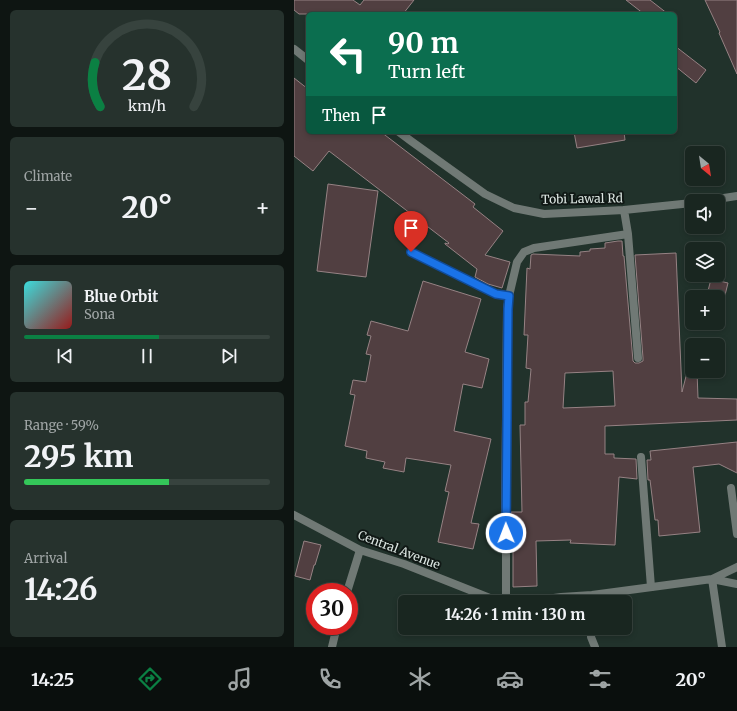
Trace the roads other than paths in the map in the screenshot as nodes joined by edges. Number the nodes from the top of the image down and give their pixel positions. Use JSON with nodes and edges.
{"nodes":[{"id":1,"x":294,"y":49,"type":"edge"},
{"id":2,"x":306,"y":58,"type":"edge"},
{"id":3,"x":402,"y":134,"type":"edge"},
{"id":4,"x":737,"y":196,"type":"edge"},
{"id":5,"x":725,"y":198,"type":"edge"},
{"id":6,"x":685,"y":204,"type":"edge"},
{"id":7,"x":624,"y":210,"type":"junction"},
{"id":8,"x":628,"y":234,"type":"junction"},
{"id":9,"x":411,"y":252,"type":"dead end"},
{"id":10,"x":509,"y":296,"type":"junction"},
{"id":11,"x":638,"y":358,"type":"dead end"},
{"id":12,"x":641,"y":457,"type":"dead end"},
{"id":13,"x":731,"y":488,"type":"dead end"},
{"id":14,"x":294,"y":515,"type":"edge"},
{"id":15,"x":737,"y":534,"type":"edge"},
{"id":16,"x":360,"y":550,"type":"junction"},
{"id":17,"x":737,"y":567,"type":"edge"},
{"id":18,"x":712,"y":579,"type":"junction"},
{"id":19,"x":350,"y":583,"type":"edge"},
{"id":20,"x":737,"y":584,"type":"edge"},
{"id":21,"x":651,"y":587,"type":"junction"},
{"id":22,"x":482,"y":595,"type":"edge"},
{"id":23,"x":506,"y":595,"type":"edge"},
{"id":24,"x":608,"y":595,"type":"edge"},
{"id":25,"x":335,"y":635,"type":"edge"},
{"id":26,"x":591,"y":635,"type":"edge"},
{"id":27,"x":332,"y":647,"type":"edge"},
{"id":28,"x":595,"y":647,"type":"edge"},
{"id":29,"x":722,"y":647,"type":"edge"}],
"edges":[{"from":1,"to":2,"type":"street"},
{"from":3,"to":7,"type":"street","name":"Tobi Lawal Rd"},
{"from":4,"to":5,"type":"street"},
{"from":6,"to":7,"type":"street","name":"Tobi Lawal Rd"},
{"from":7,"to":8,"type":"street"},
{"from":8,"to":10,"type":"street"},
{"from":8,"to":11,"type":"street"},
{"from":9,"to":10,"type":"street"},
{"from":10,"to":23,"type":"street"},
{"from":12,"to":21,"type":"street"},
{"from":13,"to":15,"type":"street"},
{"from":14,"to":16,"type":"street","name":"Central Avenue"},
{"from":16,"to":19,"type":"street"},
{"from":16,"to":22,"type":"street","name":"Central Avenue"},
{"from":17,"to":18,"type":"street"},
{"from":18,"to":20,"type":"street"},
{"from":18,"to":21,"type":"street"},
{"from":18,"to":29,"type":"street"},
{"from":21,"to":24,"type":"street"},
{"from":25,"to":27,"type":"street"},
{"from":26,"to":28,"type":"street"}]}
